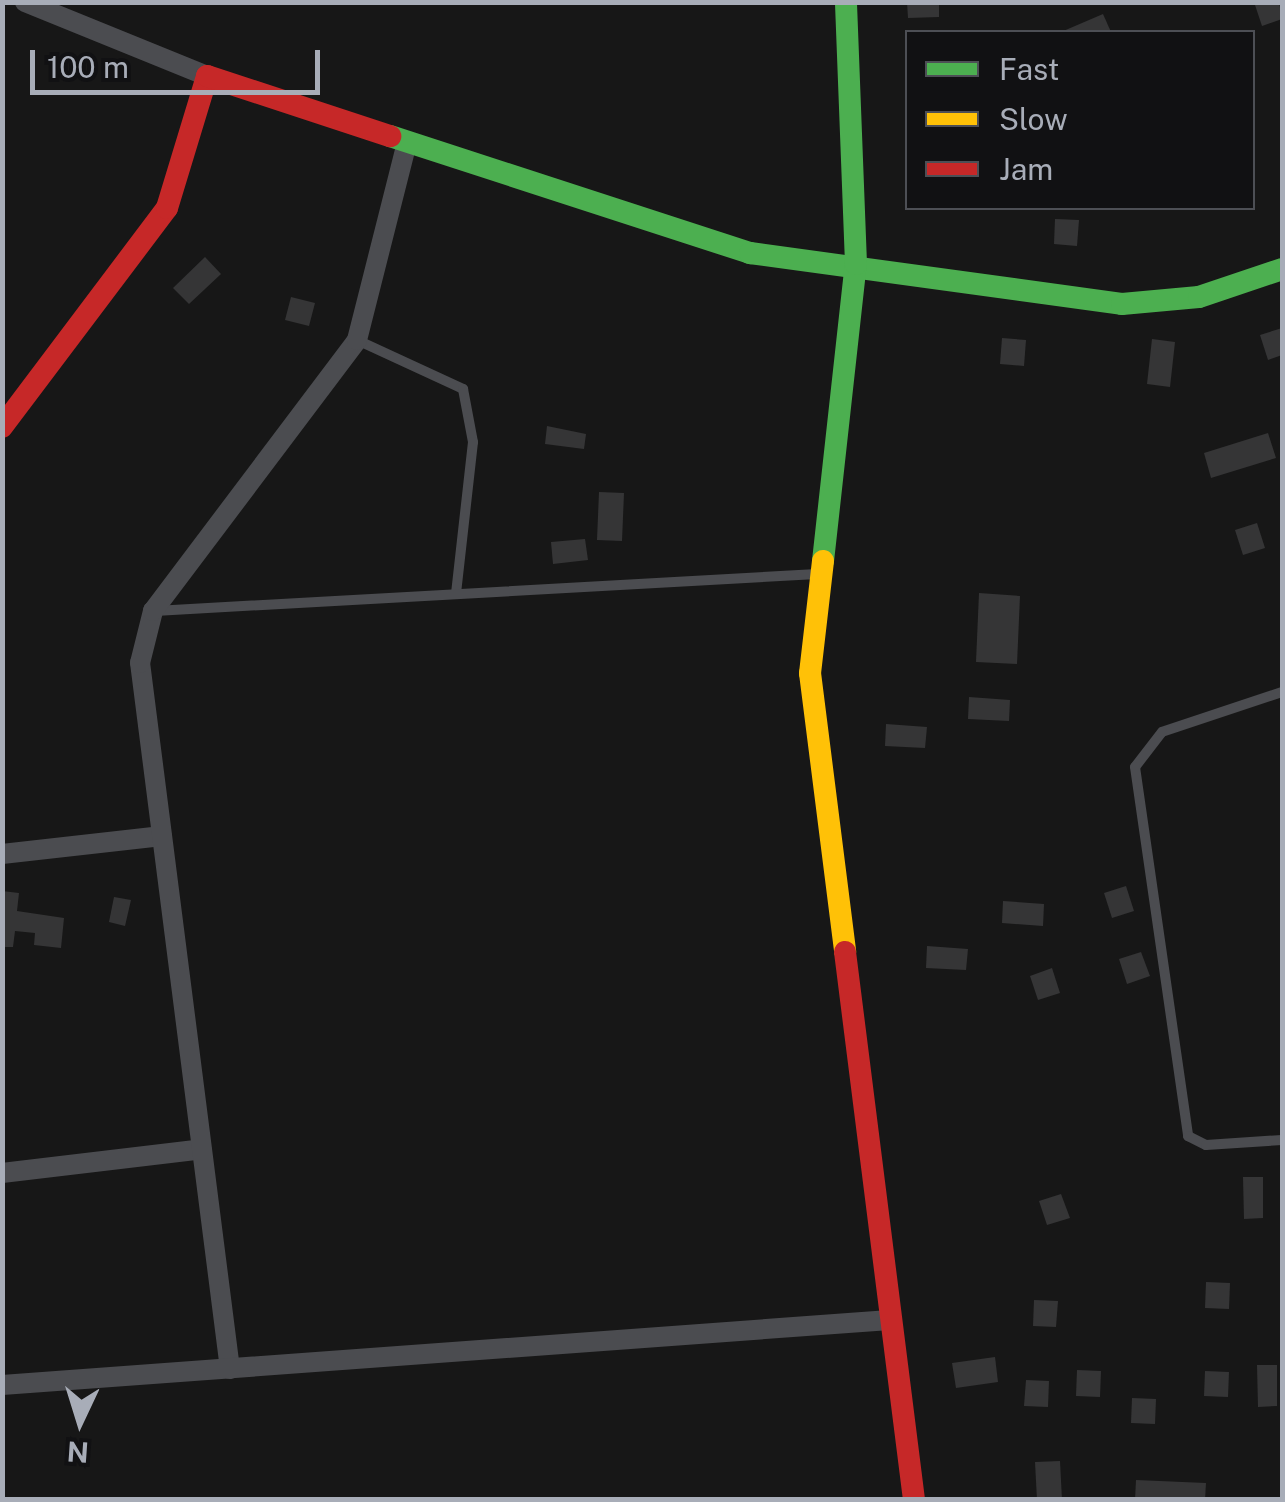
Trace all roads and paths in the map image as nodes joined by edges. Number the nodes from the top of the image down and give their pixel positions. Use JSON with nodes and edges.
{"nodes":[{"id":1,"x":25,"y":2,"type":"edge"},
{"id":2,"x":846,"y":2,"type":"edge"},
{"id":3,"x":207,"y":76,"type":"junction"},
{"id":4,"x":407,"y":142,"type":"junction"},
{"id":5,"x":856,"y":264,"type":"junction"},
{"id":6,"x":1282,"y":269,"type":"edge"},
{"id":7,"x":357,"y":340,"type":"junction"},
{"id":8,"x":2,"y":427,"type":"edge"},
{"id":9,"x":818,"y":574,"type":"junction"},
{"id":10,"x":456,"y":594,"type":"junction"},
{"id":11,"x":154,"y":611,"type":"junction"},
{"id":12,"x":1282,"y":692,"type":"edge"},
{"id":13,"x":162,"y":836,"type":"junction"},
{"id":14,"x":2,"y":854,"type":"edge"},
{"id":15,"x":1282,"y":1140,"type":"edge"},
{"id":16,"x":202,"y":1149,"type":"junction"},
{"id":17,"x":2,"y":1173,"type":"edge"},
{"id":18,"x":890,"y":1320,"type":"junction"},
{"id":19,"x":230,"y":1369,"type":"junction"},
{"id":20,"x":2,"y":1385,"type":"edge"},
{"id":21,"x":914,"y":1500,"type":"edge"}],
"edges":[{"from":1,"to":3,"type":"street"},
{"from":2,"to":5,"type":"street"},
{"from":3,"to":4,"type":"street"},
{"from":3,"to":8,"type":"street"},
{"from":4,"to":5,"type":"street"},
{"from":4,"to":7,"type":"street"},
{"from":5,"to":6,"type":"street"},
{"from":5,"to":9,"type":"street"},
{"from":7,"to":10,"type":"lane"},
{"from":7,"to":11,"type":"street"},
{"from":9,"to":10,"type":"lane"},
{"from":9,"to":18,"type":"street"},
{"from":10,"to":11,"type":"lane"},
{"from":11,"to":13,"type":"street"},
{"from":12,"to":15,"type":"lane"},
{"from":13,"to":14,"type":"street"},
{"from":13,"to":16,"type":"street"},
{"from":16,"to":17,"type":"street"},
{"from":16,"to":19,"type":"street"},
{"from":18,"to":19,"type":"street"},
{"from":18,"to":21,"type":"street"},
{"from":19,"to":20,"type":"street"}]}
